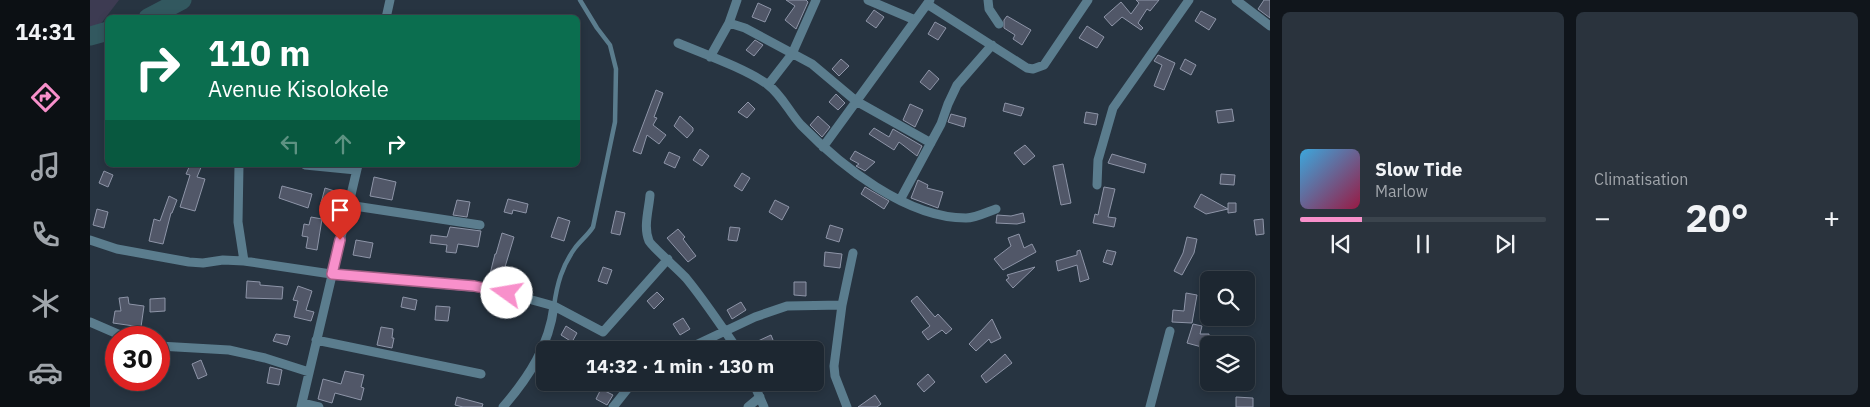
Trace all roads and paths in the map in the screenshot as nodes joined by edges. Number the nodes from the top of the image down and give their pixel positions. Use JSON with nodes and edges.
{"nodes":[{"id":1,"x":390,"y":0,"type":"edge"},
{"id":2,"x":580,"y":0,"type":"edge"},
{"id":3,"x":737,"y":0,"type":"edge"},
{"id":4,"x":816,"y":0,"type":"edge"},
{"id":5,"x":868,"y":0,"type":"edge"},
{"id":6,"x":988,"y":0,"type":"edge"},
{"id":7,"x":1088,"y":0,"type":"edge"},
{"id":8,"x":1189,"y":0,"type":"edge"},
{"id":9,"x":1236,"y":0,"type":"edge"},
{"id":10,"x":928,"y":2,"type":"edge"},
{"id":11,"x":387,"y":15,"type":"edge"},
{"id":12,"x":915,"y":20,"type":"junction"},
{"id":13,"x":729,"y":23,"type":"junction"},
{"id":14,"x":999,"y":24,"type":"dead end"},
{"id":15,"x":1270,"y":26,"type":"edge"},
{"id":16,"x":678,"y":43,"type":"dead end"},
{"id":17,"x":992,"y":44,"type":"junction"},
{"id":18,"x":792,"y":54,"type":"junction"},
{"id":19,"x":710,"y":57,"type":"junction"},
{"id":20,"x":768,"y":85,"type":"junction"},
{"id":21,"x":856,"y":101,"type":"junction"},
{"id":22,"x":931,"y":143,"type":"junction"},
{"id":23,"x":823,"y":147,"type":"junction"},
{"id":24,"x":239,"y":167,"type":"edge"},
{"id":25,"x":340,"y":167,"type":"edge"},
{"id":26,"x":357,"y":168,"type":"edge"},
{"id":27,"x":1097,"y":185,"type":"dead end"},
{"id":28,"x":650,"y":195,"type":"dead end"},
{"id":29,"x":900,"y":200,"type":"junction"},
{"id":30,"x":348,"y":205,"type":"junction"},
{"id":31,"x":996,"y":209,"type":"dead end"},
{"id":32,"x":480,"y":225,"type":"dead end"},
{"id":33,"x":90,"y":240,"type":"edge"},
{"id":34,"x":853,"y":253,"type":"dead end"},
{"id":35,"x":668,"y":259,"type":"junction"},
{"id":36,"x":244,"y":261,"type":"junction"},
{"id":37,"x":332,"y":274,"type":"junction"},
{"id":38,"x":842,"y":305,"type":"junction"},
{"id":39,"x":554,"y":306,"type":"junction"},
{"id":40,"x":90,"y":322,"type":"edge"},
{"id":41,"x":105,"y":328,"type":"edge"},
{"id":42,"x":725,"y":331,"type":"junction"},
{"id":43,"x":1170,"y":331,"type":"dead end"},
{"id":44,"x":316,"y":340,"type":"junction"},
{"id":45,"x":704,"y":341,"type":"edge"},
{"id":46,"x":732,"y":341,"type":"edge"},
{"id":47,"x":170,"y":347,"type":"edge"},
{"id":48,"x":309,"y":372,"type":"junction"},
{"id":49,"x":481,"y":374,"type":"dead end"},
{"id":50,"x":626,"y":391,"type":"edge"},
{"id":51,"x":757,"y":391,"type":"edge"},
{"id":52,"x":760,"y":397,"type":"junction"},
{"id":53,"x":301,"y":405,"type":"edge"},
{"id":54,"x":318,"y":407,"type":"edge"},
{"id":55,"x":503,"y":407,"type":"edge"},
{"id":56,"x":613,"y":407,"type":"edge"},
{"id":57,"x":748,"y":407,"type":"edge"},
{"id":58,"x":764,"y":407,"type":"edge"},
{"id":59,"x":847,"y":407,"type":"edge"},
{"id":60,"x":1150,"y":407,"type":"edge"}],
"edges":[{"from":1,"to":11,"type":"street"},
{"from":2,"to":39,"type":"lane"},
{"from":3,"to":13,"type":"street"},
{"from":4,"to":18,"type":"street"},
{"from":5,"to":12,"type":"street"},
{"from":6,"to":14,"type":"street"},
{"from":7,"to":17,"type":"street"},
{"from":8,"to":27,"type":"street"},
{"from":9,"to":15,"type":"street"},
{"from":10,"to":12,"type":"street"},
{"from":10,"to":17,"type":"street"},
{"from":12,"to":21,"type":"street"},
{"from":13,"to":18,"type":"street"},
{"from":13,"to":19,"type":"street"},
{"from":16,"to":19,"type":"street"},
{"from":17,"to":22,"type":"street"},
{"from":18,"to":20,"type":"street"},
{"from":18,"to":21,"type":"street"},
{"from":19,"to":20,"type":"street"},
{"from":20,"to":23,"type":"street"},
{"from":21,"to":22,"type":"street"},
{"from":21,"to":23,"type":"street"},
{"from":22,"to":29,"type":"street"},
{"from":23,"to":29,"type":"street"},
{"from":24,"to":36,"type":"street"},
{"from":25,"to":26,"type":"street"},
{"from":26,"to":30,"type":"street"},
{"from":28,"to":35,"type":"street"},
{"from":29,"to":31,"type":"street"},
{"from":30,"to":32,"type":"street"},
{"from":30,"to":37,"type":"street"},
{"from":33,"to":36,"type":"street"},
{"from":34,"to":38,"type":"street"},
{"from":35,"to":39,"type":"street"},
{"from":35,"to":42,"type":"street"},
{"from":36,"to":37,"type":"street"},
{"from":37,"to":39,"type":"street"},
{"from":37,"to":44,"type":"street"},
{"from":38,"to":42,"type":"street"},
{"from":38,"to":59,"type":"street"},
{"from":39,"to":55,"type":"street"},
{"from":40,"to":41,"type":"street"},
{"from":42,"to":45,"type":"street"},
{"from":42,"to":46,"type":"street"},
{"from":43,"to":60,"type":"street"},
{"from":44,"to":48,"type":"street"},
{"from":44,"to":49,"type":"street"},
{"from":47,"to":48,"type":"street"},
{"from":48,"to":53,"type":"street"},
{"from":50,"to":56,"type":"street"},
{"from":51,"to":52,"type":"street"},
{"from":52,"to":57,"type":"street"},
{"from":52,"to":58,"type":"street"},
{"from":53,"to":54,"type":"street"}]}
